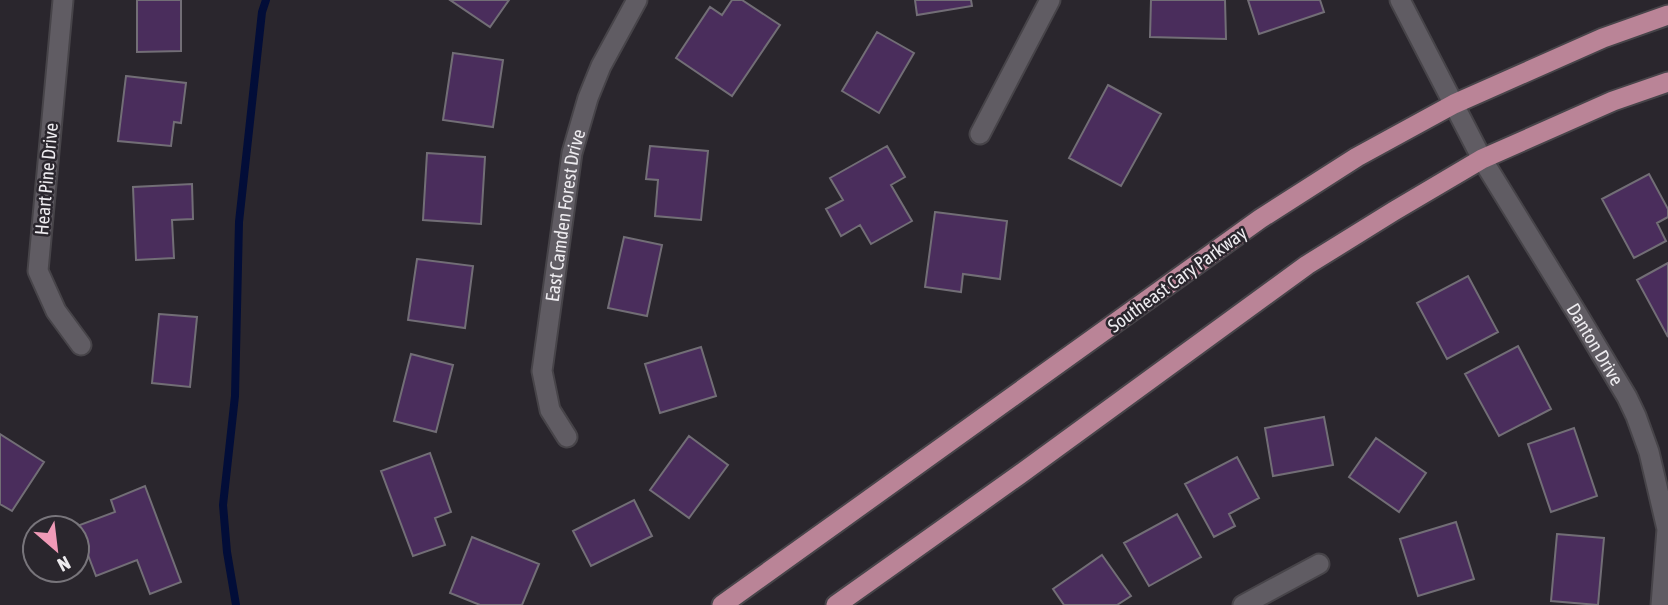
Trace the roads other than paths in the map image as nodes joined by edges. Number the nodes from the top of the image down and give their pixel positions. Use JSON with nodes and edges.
{"nodes":[{"id":1,"x":63,"y":0,"type":"edge"},
{"id":2,"x":637,"y":0,"type":"edge"},
{"id":3,"x":1050,"y":0,"type":"edge"},
{"id":4,"x":1400,"y":0,"type":"edge"},
{"id":5,"x":1668,"y":15,"type":"edge"},
{"id":6,"x":1668,"y":82,"type":"edge"},
{"id":7,"x":1454,"y":104,"type":"junction"},
{"id":8,"x":980,"y":134,"type":"dead end"},
{"id":9,"x":1482,"y":159,"type":"junction"},
{"id":10,"x":81,"y":345,"type":"dead end"},
{"id":11,"x":567,"y":437,"type":"dead end"},
{"id":12,"x":1667,"y":529,"type":"edge"},
{"id":13,"x":1319,"y":564,"type":"dead end"},
{"id":14,"x":722,"y":605,"type":"edge"},
{"id":15,"x":836,"y":605,"type":"edge"},
{"id":16,"x":1243,"y":605,"type":"edge"},
{"id":17,"x":1661,"y":605,"type":"edge"}],
"edges":[{"from":1,"to":10,"type":"street","name":"Heart Pine Drive"},
{"from":2,"to":11,"type":"street","name":"East Camden Forest Drive"},
{"from":3,"to":8,"type":"street"},
{"from":4,"to":7,"type":"street","name":"Danton Drive"},
{"from":5,"to":7,"type":"main road","name":"Southeast Cary Parkway"},
{"from":6,"to":9,"type":"main road"},
{"from":7,"to":9,"type":"street","name":"Danton Drive"},
{"from":7,"to":14,"type":"main road","name":"Southeast Cary Parkway"},
{"from":9,"to":12,"type":"street","name":"Danton Drive"},
{"from":9,"to":15,"type":"main road"},
{"from":12,"to":17,"type":"street","name":"Danton Drive"},
{"from":13,"to":16,"type":"street"}]}
